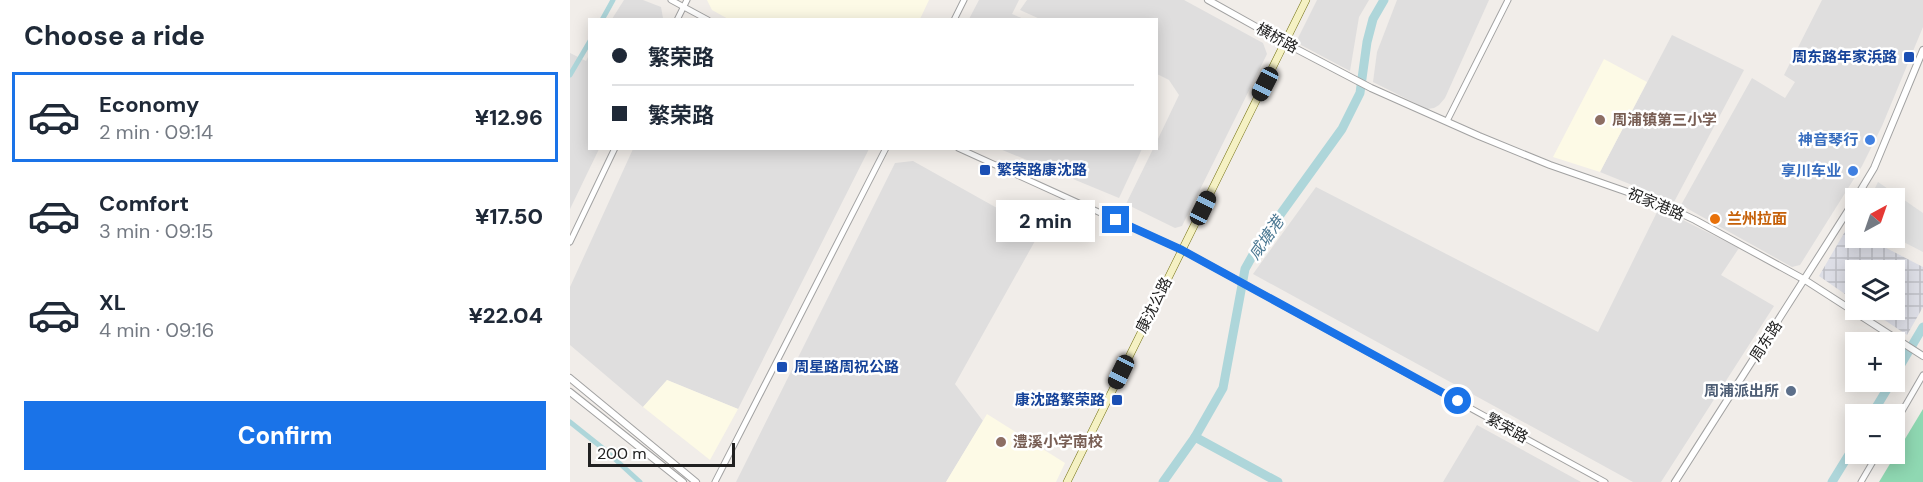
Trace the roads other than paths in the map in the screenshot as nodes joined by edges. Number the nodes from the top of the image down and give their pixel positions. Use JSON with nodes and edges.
{"nodes":[{"id":1,"x":671,"y":0,"type":"edge"},
{"id":2,"x":687,"y":0,"type":"edge"},
{"id":3,"x":964,"y":0,"type":"edge"},
{"id":4,"x":1208,"y":0,"type":"edge"},
{"id":5,"x":1306,"y":0,"type":"edge"},
{"id":6,"x":1508,"y":0,"type":"edge"},
{"id":7,"x":683,"y":7,"type":"junction"},
{"id":8,"x":678,"y":18,"type":"edge"},
{"id":9,"x":704,"y":18,"type":"edge"},
{"id":10,"x":955,"y":18,"type":"edge"},
{"id":11,"x":1285,"y":43,"type":"junction"},
{"id":12,"x":1923,"y":50,"type":"edge"},
{"id":13,"x":1371,"y":88,"type":"joint"},
{"id":14,"x":1447,"y":121,"type":"junction"},
{"id":15,"x":614,"y":150,"type":"edge"},
{"id":16,"x":885,"y":150,"type":"edge"},
{"id":17,"x":962,"y":150,"type":"edge"},
{"id":18,"x":1862,"y":188,"type":"edge"},
{"id":19,"x":1845,"y":216,"type":"edge"},
{"id":20,"x":570,"y":242,"type":"edge"},
{"id":21,"x":1182,"y":250,"type":"junction"},
{"id":22,"x":1805,"y":280,"type":"junction"},
{"id":23,"x":1923,"y":356,"type":"edge"},
{"id":24,"x":1923,"y":375,"type":"edge"},
{"id":25,"x":570,"y":378,"type":"edge"},
{"id":26,"x":570,"y":392,"type":"edge"},
{"id":27,"x":1905,"y":405,"type":"edge"},
{"id":28,"x":1872,"y":464,"type":"edge"},
{"id":29,"x":683,"y":482,"type":"edge"},
{"id":30,"x":696,"y":482,"type":"edge"},
{"id":31,"x":715,"y":482,"type":"edge"},
{"id":32,"x":1067,"y":482,"type":"edge"},
{"id":33,"x":1605,"y":482,"type":"edge"},
{"id":34,"x":1675,"y":482,"type":"edge"},
{"id":35,"x":1861,"y":482,"type":"edge"}],
"edges":[{"from":1,"to":7,"type":"street"},
{"from":2,"to":7,"type":"street"},
{"from":3,"to":10,"type":"street"},
{"from":4,"to":11,"type":"street","name":"横桥路"},
{"from":5,"to":11,"type":"main road","name":"康沈公路"},
{"from":6,"to":14,"type":"street"},
{"from":7,"to":8,"type":"street"},
{"from":7,"to":9,"type":"street"},
{"from":11,"to":13,"type":"street","name":"横桥路"},
{"from":11,"to":21,"type":"main road","name":"康沈公路"},
{"from":12,"to":18,"type":"street","name":"周东路"},
{"from":13,"to":14,"type":"street","name":"祝家港路"},
{"from":14,"to":22,"type":"street","name":"祝家港路"},
{"from":15,"to":20,"type":"street"},
{"from":16,"to":31,"type":"street"},
{"from":17,"to":21,"type":"street","name":"繁荣路"},
{"from":19,"to":22,"type":"street","name":"周东路"},
{"from":21,"to":32,"type":"main road","name":"康沈公路"},
{"from":21,"to":33,"type":"street","name":"繁荣路"},
{"from":22,"to":23,"type":"street","name":"祝家港路"},
{"from":22,"to":34,"type":"street","name":"周东路"},
{"from":24,"to":27,"type":"street"},
{"from":25,"to":30,"type":"street"},
{"from":26,"to":29,"type":"street"},
{"from":28,"to":35,"type":"street"}]}
